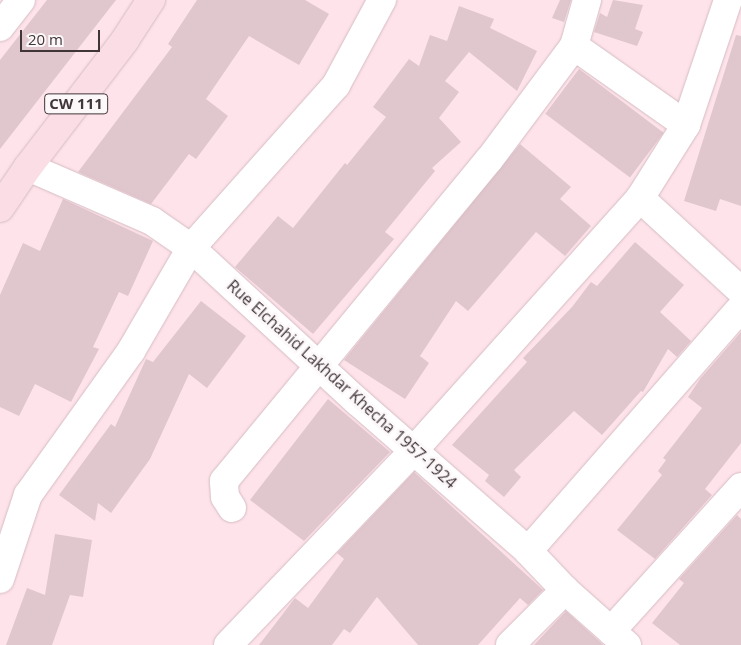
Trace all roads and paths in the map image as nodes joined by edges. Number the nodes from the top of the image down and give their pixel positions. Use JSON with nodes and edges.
{"nodes":[{"id":1,"x":21,"y":0,"type":"edge"},
{"id":2,"x":151,"y":0,"type":"edge"},
{"id":3,"x":382,"y":0,"type":"edge"},
{"id":4,"x":587,"y":0,"type":"edge"},
{"id":5,"x":728,"y":0,"type":"edge"},
{"id":6,"x":0,"y":27,"type":"edge"},
{"id":7,"x":574,"y":46,"type":"junction"},
{"id":8,"x":686,"y":125,"type":"junction"},
{"id":9,"x":28,"y":167,"type":"junction"},
{"id":10,"x":640,"y":198,"type":"junction"},
{"id":11,"x":0,"y":208,"type":"edge"},
{"id":12,"x":191,"y":248,"type":"junction"},
{"id":13,"x":741,"y":291,"type":"edge"},
{"id":14,"x":741,"y":308,"type":"edge"},
{"id":15,"x":319,"y":366,"type":"junction"},
{"id":16,"x":415,"y":450,"type":"junction"},
{"id":17,"x":741,"y":487,"type":"edge"},
{"id":18,"x":232,"y":508,"type":"dead end"},
{"id":19,"x":8,"y":529,"type":"edge"},
{"id":20,"x":528,"y":551,"type":"junction"},
{"id":21,"x":0,"y":579,"type":"edge"},
{"id":22,"x":565,"y":590,"type":"junction"},
{"id":23,"x":619,"y":638,"type":"edge"},
{"id":24,"x":228,"y":645,"type":"edge"},
{"id":25,"x":510,"y":645,"type":"edge"}],
"edges":[{"from":1,"to":6,"type":"street"},
{"from":2,"to":9,"type":"main road","number":"CW 111"},
{"from":3,"to":12,"type":"street"},
{"from":4,"to":7,"type":"street"},
{"from":5,"to":8,"type":"street"},
{"from":7,"to":8,"type":"street"},
{"from":7,"to":15,"type":"street"},
{"from":8,"to":10,"type":"street"},
{"from":9,"to":11,"type":"main road","number":"CW 111"},
{"from":9,"to":12,"type":"street","name":"Rue Elchahid Lakhdar Khecha 1957-1924"},
{"from":10,"to":13,"type":"street"},
{"from":10,"to":16,"type":"street"},
{"from":12,"to":15,"type":"street","name":"Rue Elchahid Lakhdar Khecha 1957-1924"},
{"from":12,"to":19,"type":"street"},
{"from":14,"to":20,"type":"street"},
{"from":15,"to":16,"type":"street","name":"Rue Elchahid Lakhdar Khecha 1957-1924"},
{"from":15,"to":18,"type":"street"},
{"from":16,"to":20,"type":"street","name":"Rue Elchahid Lakhdar Khecha 1957-1924"},
{"from":16,"to":24,"type":"street"},
{"from":17,"to":23,"type":"street"},
{"from":19,"to":21,"type":"street"},
{"from":20,"to":22,"type":"street","name":"Rue Elchahid Lakhdar Khecha 1957-1924"},
{"from":22,"to":23,"type":"street","name":"Rue Elchahid Lakhdar Khecha 1957-1924"},
{"from":22,"to":25,"type":"street"}]}
